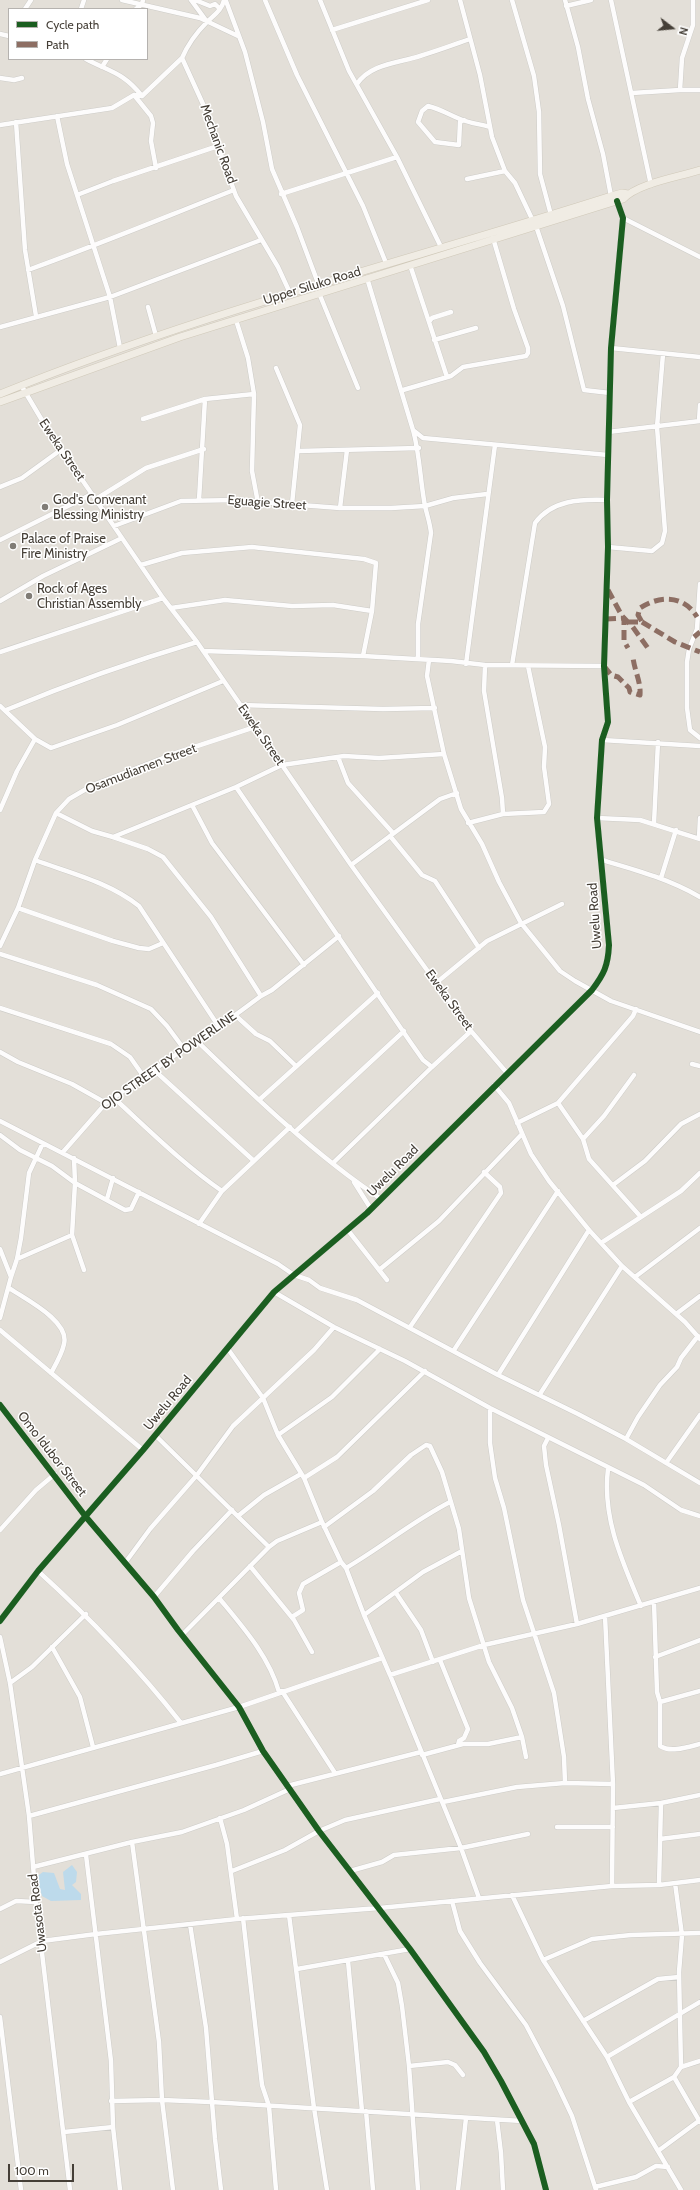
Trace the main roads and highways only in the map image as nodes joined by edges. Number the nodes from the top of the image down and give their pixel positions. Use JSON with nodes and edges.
{"nodes":[{"id":1,"x":700,"y":170,"type":"edge"},
{"id":2,"x":628,"y":194,"type":"junction"},
{"id":3,"x":534,"y":223,"type":"junction"},
{"id":4,"x":0,"y":394,"type":"edge"},
{"id":5,"x":0,"y":402,"type":"edge"}],
"edges":[{"from":1,"to":2,"type":"main road","name":"Upper Siluko Road"},
{"from":2,"to":3,"type":"main road","name":"Upper Siluko Road"},
{"from":2,"to":3,"type":"main road","name":"Upper Siluko Road"},
{"from":3,"to":4,"type":"main road","name":"Upper Siluko Road"},
{"from":3,"to":5,"type":"main road","name":"Upper Siluko Road"}]}
